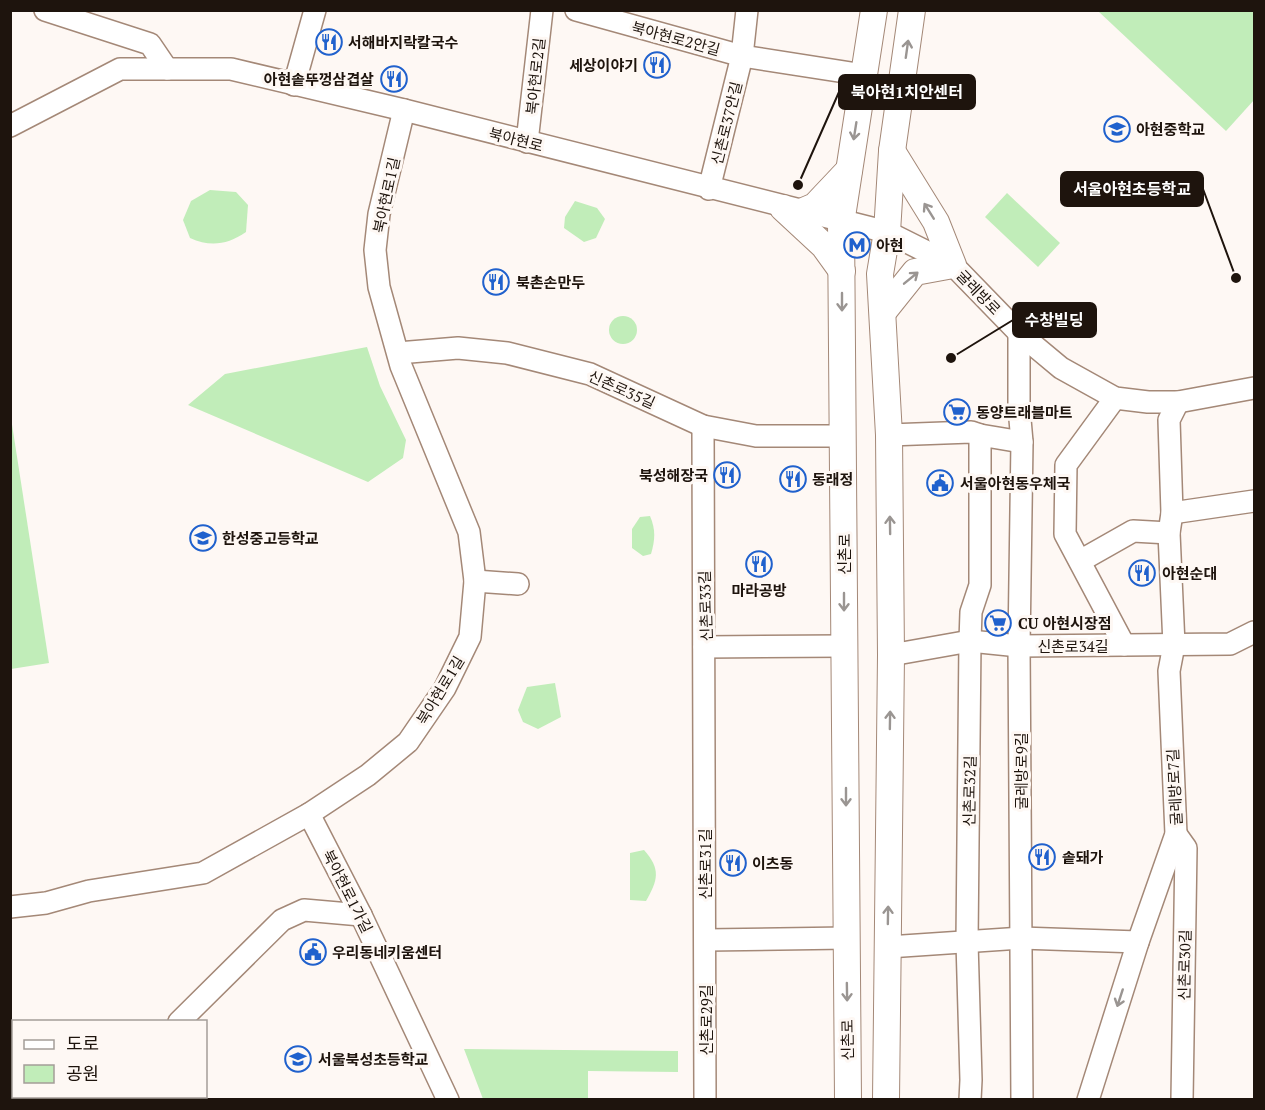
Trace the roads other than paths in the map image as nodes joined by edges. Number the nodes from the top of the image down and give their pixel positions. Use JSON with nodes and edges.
{"nodes":[{"id":1,"x":45,"y":10,"type":"edge"},
{"id":2,"x":315,"y":10,"type":"edge"},
{"id":3,"x":542,"y":10,"type":"edge"},
{"id":4,"x":576,"y":10,"type":"edge"},
{"id":5,"x":747,"y":10,"type":"edge"},
{"id":6,"x":874,"y":10,"type":"edge"},
{"id":7,"x":912,"y":10,"type":"edge"},
{"id":8,"x":636,"y":19,"type":"edge"},
{"id":9,"x":742,"y":56,"type":"junction"},
{"id":10,"x":167,"y":69,"type":"junction"},
{"id":11,"x":864,"y":75,"type":"junction"},
{"id":12,"x":294,"y":85,"type":"junction"},
{"id":13,"x":405,"y":110,"type":"junction"},
{"id":14,"x":10,"y":126,"type":"edge"},
{"id":15,"x":527,"y":142,"type":"junction"},
{"id":16,"x":892,"y":151,"type":"junction"},
{"id":17,"x":849,"y":170,"type":"junction"},
{"id":18,"x":709,"y":189,"type":"junction"},
{"id":19,"x":792,"y":210,"type":"junction"},
{"id":20,"x":851,"y":225,"type":"junction"},
{"id":21,"x":886,"y":232,"type":"junction"},
{"id":22,"x":953,"y":264,"type":"junction"},
{"id":23,"x":842,"y":271,"type":"junction"},
{"id":24,"x":883,"y":312,"type":"junction"},
{"id":25,"x":1019,"y":333,"type":"junction"},
{"id":26,"x":398,"y":353,"type":"junction"},
{"id":27,"x":1254,"y":388,"type":"edge"},
{"id":28,"x":1115,"y":398,"type":"junction"},
{"id":29,"x":1178,"y":402,"type":"junction"},
{"id":30,"x":703,"y":426,"type":"junction"},
{"id":31,"x":889,"y":435,"type":"junction"},
{"id":32,"x":980,"y":435,"type":"junction"},
{"id":33,"x":843,"y":436,"type":"junction"},
{"id":34,"x":1022,"y":442,"type":"junction"},
{"id":35,"x":1254,"y":501,"type":"edge"},
{"id":36,"x":1171,"y":523,"type":"junction"},
{"id":37,"x":1080,"y":561,"type":"junction"},
{"id":38,"x":475,"y":581,"type":"junction"},
{"id":39,"x":518,"y":584,"type":"dead end"},
{"id":40,"x":1254,"y":632,"type":"edge"},
{"id":41,"x":970,"y":641,"type":"junction"},
{"id":42,"x":1124,"y":645,"type":"junction"},
{"id":43,"x":1173,"y":645,"type":"junction"},
{"id":44,"x":844,"y":646,"type":"junction"},
{"id":45,"x":1019,"y":646,"type":"junction"},
{"id":46,"x":704,"y":647,"type":"junction"},
{"id":47,"x":891,"y":655,"type":"junction"},
{"id":48,"x":309,"y":813,"type":"junction"},
{"id":49,"x":1176,"y":834,"type":"junction"},
{"id":50,"x":10,"y":907,"type":"edge"},
{"id":51,"x":361,"y":915,"type":"junction"},
{"id":52,"x":846,"y":938,"type":"junction"},
{"id":53,"x":1021,"y":938,"type":"junction"},
{"id":54,"x":706,"y":940,"type":"junction"},
{"id":55,"x":968,"y":942,"type":"junction"},
{"id":56,"x":1138,"y":942,"type":"junction"},
{"id":57,"x":888,"y":947,"type":"junction"},
{"id":58,"x":181,"y":1020,"type":"edge"},
{"id":59,"x":448,"y":1100,"type":"edge"},
{"id":60,"x":705,"y":1100,"type":"edge"},
{"id":61,"x":848,"y":1100,"type":"edge"},
{"id":62,"x":886,"y":1100,"type":"edge"},
{"id":63,"x":969,"y":1100,"type":"edge"},
{"id":64,"x":1022,"y":1100,"type":"edge"},
{"id":65,"x":1088,"y":1100,"type":"edge"},
{"id":66,"x":1182,"y":1100,"type":"edge"}],
"edges":[{"from":1,"to":10,"type":"street"},
{"from":2,"to":12,"type":"street"},
{"from":3,"to":15,"type":"street","name":"북아현로2길"},
{"from":4,"to":8,"type":"street","name":"북아현로2안길"},
{"from":5,"to":9,"type":"street","name":"신촌로37안길"},
{"from":6,"to":11,"type":"main road","name":"신촌로"},
{"from":16,"to":7,"type":"main road","one_way":true},
{"from":8,"to":9,"type":"street","name":"북아현로2안길"},
{"from":9,"to":11,"type":"street","name":"북아현로2안길"},
{"from":9,"to":18,"type":"street","name":"신촌로37안길"},
{"from":10,"to":12,"type":"street","name":"북아현로"},
{"from":10,"to":14,"type":"street","name":"북아현로"},
{"from":11,"to":17,"type":"main road","name":"신촌로","one_way":true},
{"from":12,"to":13,"type":"street","name":"북아현로"},
{"from":13,"to":15,"type":"street","name":"북아현로"},
{"from":13,"to":26,"type":"street","name":"북아현로1길"},
{"from":15,"to":18,"type":"street","name":"북아현로"},
{"from":16,"to":21,"type":"main road"},
{"from":22,"to":16,"type":"main road","one_way":true},
{"from":17,"to":19,"type":"main road"},
{"from":17,"to":20,"type":"main road","name":"신촌로"},
{"from":18,"to":19,"type":"street","name":"북아현로"},
{"from":19,"to":20,"type":"street","name":"북아현로"},
{"from":19,"to":23,"type":"main road"},
{"from":20,"to":21,"type":"street","name":"굴레방로"},
{"from":20,"to":23,"type":"main road","name":"신촌로"},
{"from":21,"to":22,"type":"street","name":"굴레방로"},
{"from":21,"to":24,"type":"main road"},
{"from":24,"to":22,"type":"main road","one_way":true},
{"from":22,"to":25,"type":"street","name":"굴레방로"},
{"from":23,"to":33,"type":"main road","name":"신촌로","one_way":true},
{"from":24,"to":31,"type":"main road"},
{"from":25,"to":28,"type":"street","name":"굴레방로"},
{"from":25,"to":34,"type":"street","name":"굴레방로9길"},
{"from":26,"to":30,"type":"street","name":"신촌로35길"},
{"from":26,"to":38,"type":"street","name":"북아현로1길"},
{"from":27,"to":29,"type":"street","name":"굴레방로"},
{"from":28,"to":29,"type":"street","name":"굴레방로"},
{"from":28,"to":37,"type":"street"},
{"from":29,"to":36,"type":"street","name":"굴레방로7길"},
{"from":30,"to":33,"type":"street","name":"신촌로35길"},
{"from":30,"to":46,"type":"street","name":"신촌로33길"},
{"from":31,"to":32,"type":"street"},
{"from":47,"to":31,"type":"main road","one_way":true},
{"from":32,"to":34,"type":"street"},
{"from":32,"to":41,"type":"street"},
{"from":33,"to":44,"type":"main road","name":"신촌로","one_way":true},
{"from":34,"to":45,"type":"street","name":"굴레방로9길"},
{"from":35,"to":36,"type":"street"},
{"from":36,"to":37,"type":"street"},
{"from":36,"to":43,"type":"street","name":"굴레방로7길"},
{"from":37,"to":42,"type":"street"},
{"from":38,"to":39,"type":"street"},
{"from":38,"to":48,"type":"street","name":"북아현로1길"},
{"from":40,"to":43,"type":"street","name":"신촌로34길"},
{"from":41,"to":45,"type":"street","name":"신촌로34길"},
{"from":41,"to":47,"type":"street","name":"신촌로34길"},
{"from":41,"to":55,"type":"street","name":"신촌로32길"},
{"from":42,"to":43,"type":"street","name":"신촌로34길"},
{"from":42,"to":45,"type":"street","name":"신촌로34길"},
{"from":43,"to":49,"type":"street","name":"굴레방로7길"},
{"from":44,"to":46,"type":"street","name":"신촌로33길"},
{"from":44,"to":52,"type":"main road","name":"신촌로","one_way":true},
{"from":45,"to":53,"type":"street","name":"굴레방로9길"},
{"from":46,"to":54,"type":"street","name":"신촌로31길"},
{"from":57,"to":47,"type":"main road","one_way":true},
{"from":48,"to":50,"type":"street","name":"북아현로1길"},
{"from":48,"to":51,"type":"street","name":"북아현로1가길"},
{"from":49,"to":56,"type":"street","name":"굴레방로7길"},
{"from":49,"to":66,"type":"street","name":"신촌로30길"},
{"from":51,"to":58,"type":"street"},
{"from":51,"to":59,"type":"street","name":"북아현로1가길"},
{"from":52,"to":54,"type":"street"},
{"from":52,"to":61,"type":"main road","name":"신촌로","one_way":true},
{"from":53,"to":55,"type":"street"},
{"from":53,"to":56,"type":"street"},
{"from":53,"to":64,"type":"street","name":"굴레방로9길"},
{"from":54,"to":60,"type":"street","name":"신촌로29길"},
{"from":55,"to":57,"type":"street"},
{"from":55,"to":63,"type":"street"},
{"from":56,"to":65,"type":"street","name":"굴레방로7길","one_way":true},
{"from":57,"to":62,"type":"main road"}]}
